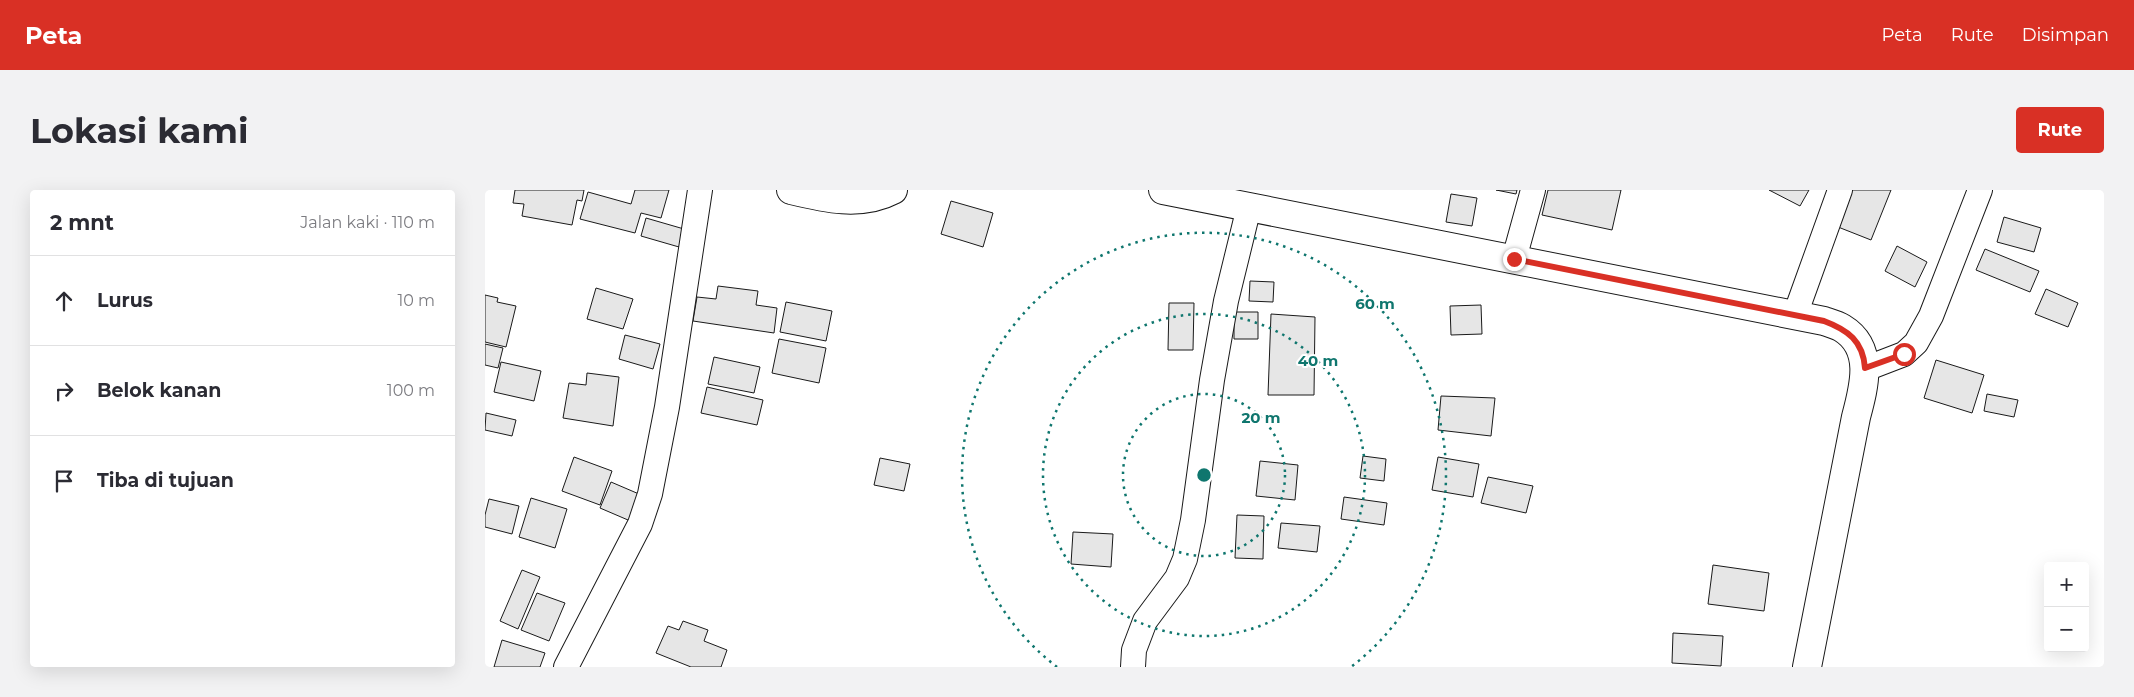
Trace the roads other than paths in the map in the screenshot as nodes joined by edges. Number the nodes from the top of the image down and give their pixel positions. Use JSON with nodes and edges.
{"nodes":[{"id":1,"x":700,"y":190,"type":"edge"},
{"id":2,"x":791,"y":190,"type":"edge"},
{"id":3,"x":893,"y":190,"type":"edge"},
{"id":4,"x":1533,"y":190,"type":"edge"},
{"id":5,"x":1840,"y":190,"type":"edge"},
{"id":6,"x":1980,"y":190,"type":"edge"},
{"id":7,"x":1174,"y":191,"type":"edge"},
{"id":8,"x":1249,"y":207,"type":"junction"},
{"id":9,"x":1514,"y":259,"type":"junction"},
{"id":10,"x":1795,"y":315,"type":"junction"},
{"id":11,"x":1865,"y":368,"type":"junction"},
{"id":12,"x":566,"y":667,"type":"edge"},
{"id":13,"x":1133,"y":667,"type":"edge"},
{"id":14,"x":1807,"y":667,"type":"edge"}],
"edges":[{"from":1,"to":12,"type":"street"},
{"from":2,"to":3,"type":"street"},
{"from":4,"to":9,"type":"street"},
{"from":5,"to":10,"type":"street"},
{"from":6,"to":11,"type":"street"},
{"from":7,"to":8,"type":"street"},
{"from":8,"to":9,"type":"street"},
{"from":8,"to":13,"type":"street"},
{"from":9,"to":10,"type":"street"},
{"from":10,"to":11,"type":"street"},
{"from":11,"to":14,"type":"street"}]}
